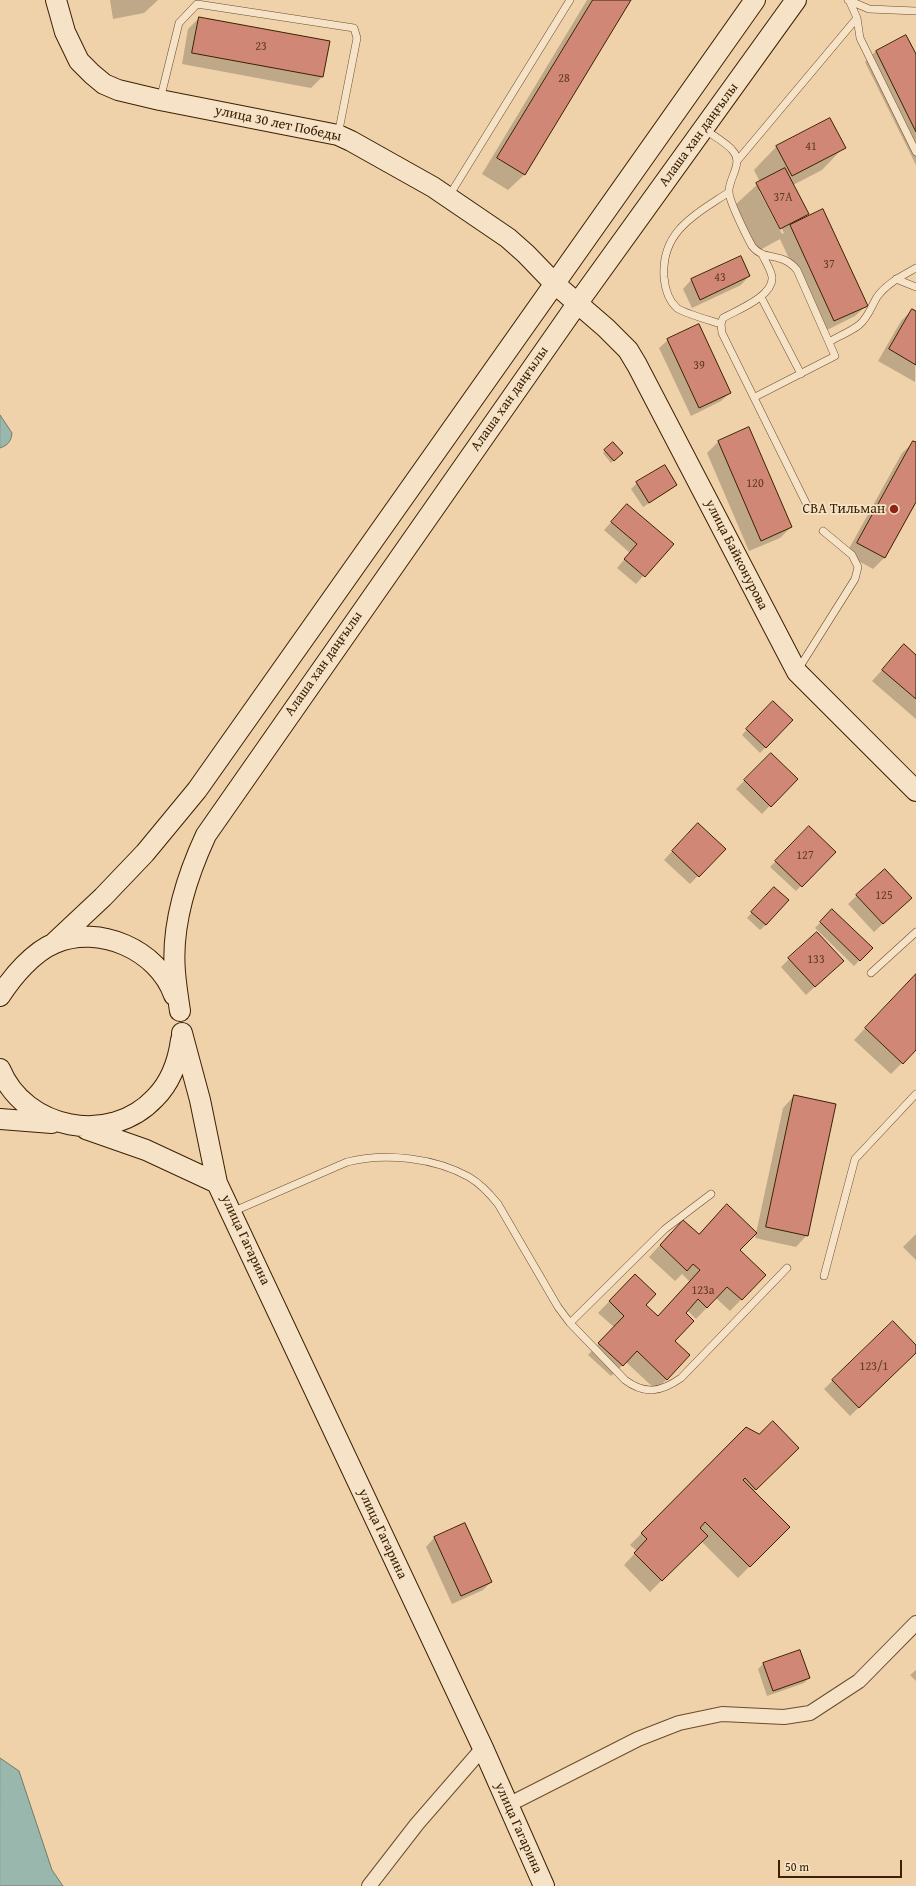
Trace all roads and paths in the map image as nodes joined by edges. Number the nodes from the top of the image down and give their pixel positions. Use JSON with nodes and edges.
{"nodes":[{"id":1,"x":56,"y":0,"type":"edge"},
{"id":2,"x":570,"y":0,"type":"edge"},
{"id":3,"x":755,"y":0,"type":"edge"},
{"id":4,"x":796,"y":0,"type":"edge"},
{"id":5,"x":848,"y":0,"type":"edge"},
{"id":6,"x":197,"y":2,"type":"edge"},
{"id":7,"x":916,"y":11,"type":"edge"},
{"id":8,"x":857,"y":18,"type":"junction"},
{"id":9,"x":160,"y":100,"type":"junction"},
{"id":10,"x":703,"y":129,"type":"junction"},
{"id":11,"x":338,"y":135,"type":"junction"},
{"id":12,"x":916,"y":152,"type":"edge"},
{"id":13,"x":737,"y":161,"type":"junction"},
{"id":14,"x":729,"y":192,"type":"junction"},
{"id":15,"x":448,"y":198,"type":"junction"},
{"id":16,"x":762,"y":254,"type":"junction"},
{"id":17,"x":916,"y":268,"type":"edge"},
{"id":18,"x":896,"y":279,"type":"junction"},
{"id":19,"x":555,"y":284,"type":"junction"},
{"id":20,"x":916,"y":287,"type":"edge"},
{"id":21,"x":761,"y":297,"type":"junction"},
{"id":22,"x":577,"y":304,"type":"junction"},
{"id":23,"x":720,"y":324,"type":"junction"},
{"id":24,"x":829,"y":342,"type":"junction"},
{"id":25,"x":801,"y":374,"type":"junction"},
{"id":26,"x":755,"y":397,"type":"junction"},
{"id":27,"x":808,"y":507,"type":"dead end"},
{"id":28,"x":823,"y":531,"type":"dead end"},
{"id":29,"x":797,"y":672,"type":"junction"},
{"id":30,"x":916,"y":791,"type":"edge"},
{"id":31,"x":916,"y":932,"type":"edge"},
{"id":32,"x":54,"y":943,"type":"junction"},
{"id":33,"x":871,"y":973,"type":"dead end"},
{"id":34,"x":3,"y":989,"type":"edge"},
{"id":35,"x":180,"y":1011,"type":"junction"},
{"id":36,"x":182,"y":1033,"type":"junction"},
{"id":37,"x":0,"y":1069,"type":"edge"},
{"id":38,"x":916,"y":1094,"type":"edge"},
{"id":39,"x":0,"y":1119,"type":"edge"},
{"id":40,"x":71,"y":1125,"type":"junction"},
{"id":41,"x":218,"y":1182,"type":"junction"},
{"id":42,"x":711,"y":1194,"type":"dead end"},
{"id":43,"x":232,"y":1213,"type":"junction"},
{"id":44,"x":787,"y":1268,"type":"dead end"},
{"id":45,"x":824,"y":1276,"type":"dead end"},
{"id":46,"x":570,"y":1323,"type":"junction"},
{"id":47,"x":916,"y":1624,"type":"edge"},
{"id":48,"x":483,"y":1748,"type":"junction"},
{"id":49,"x":508,"y":1805,"type":"junction"},
{"id":50,"x":370,"y":1886,"type":"edge"},
{"id":51,"x":544,"y":1886,"type":"edge"}],
"edges":[{"from":1,"to":9,"type":"main road","name":"улица 30 лет Победы"},
{"from":2,"to":15,"type":"lane"},
{"from":3,"to":19,"type":"main road","name":"Алаша хан даңғылы"},
{"from":4,"to":10,"type":"main road","name":"Алаша хан даңғылы"},
{"from":5,"to":7,"type":"lane"},
{"from":5,"to":8,"type":"lane"},
{"from":6,"to":9,"type":"lane"},
{"from":6,"to":11,"type":"lane"},
{"from":8,"to":12,"type":"lane"},
{"from":8,"to":13,"type":"lane"},
{"from":9,"to":11,"type":"main road","name":"улица 30 лет Победы"},
{"from":10,"to":13,"type":"lane"},
{"from":10,"to":22,"type":"main road","name":"Алаша хан даңғылы"},
{"from":11,"to":15,"type":"main road","name":"улица 30 лет Победы"},
{"from":13,"to":14,"type":"lane"},
{"from":14,"to":16,"type":"lane"},
{"from":14,"to":23,"type":"lane"},
{"from":15,"to":19,"type":"main road","name":"улица 30 лет Победы"},
{"from":16,"to":21,"type":"lane"},
{"from":16,"to":24,"type":"lane"},
{"from":17,"to":18,"type":"lane"},
{"from":18,"to":20,"type":"lane"},
{"from":18,"to":24,"type":"lane"},
{"from":19,"to":22,"type":"main road","name":"улица Байконурова"},
{"from":19,"to":32,"type":"main road","name":"Алаша хан даңғылы"},
{"from":21,"to":23,"type":"lane"},
{"from":21,"to":25,"type":"lane"},
{"from":22,"to":29,"type":"main road","name":"улица Байконурова"},
{"from":22,"to":35,"type":"main road","name":"Алаша хан даңғылы"},
{"from":23,"to":26,"type":"lane"},
{"from":24,"to":25,"type":"lane"},
{"from":25,"to":26,"type":"lane"},
{"from":26,"to":27,"type":"lane"},
{"from":28,"to":29,"type":"lane"},
{"from":29,"to":30,"type":"main road","name":"улица Байконурова"},
{"from":31,"to":33,"type":"lane"},
{"from":32,"to":34,"type":"main road"},
{"from":32,"to":35,"type":"main road"},
{"from":35,"to":36,"type":"main road"},
{"from":36,"to":40,"type":"main road"},
{"from":36,"to":41,"type":"main road","name":"улица Гагарина"},
{"from":37,"to":40,"type":"main road"},
{"from":38,"to":45,"type":"lane"},
{"from":39,"to":40,"type":"main road"},
{"from":40,"to":41,"type":"main road"},
{"from":41,"to":43,"type":"main road","name":"улица Гагарина"},
{"from":42,"to":46,"type":"lane"},
{"from":43,"to":46,"type":"lane"},
{"from":43,"to":48,"type":"main road","name":"улица Гагарина"},
{"from":44,"to":46,"type":"lane"},
{"from":47,"to":49,"type":"street"},
{"from":48,"to":49,"type":"main road","name":"улица Гагарина"},
{"from":48,"to":50,"type":"street"},
{"from":49,"to":51,"type":"main road","name":"улица Гагарина"}]}
